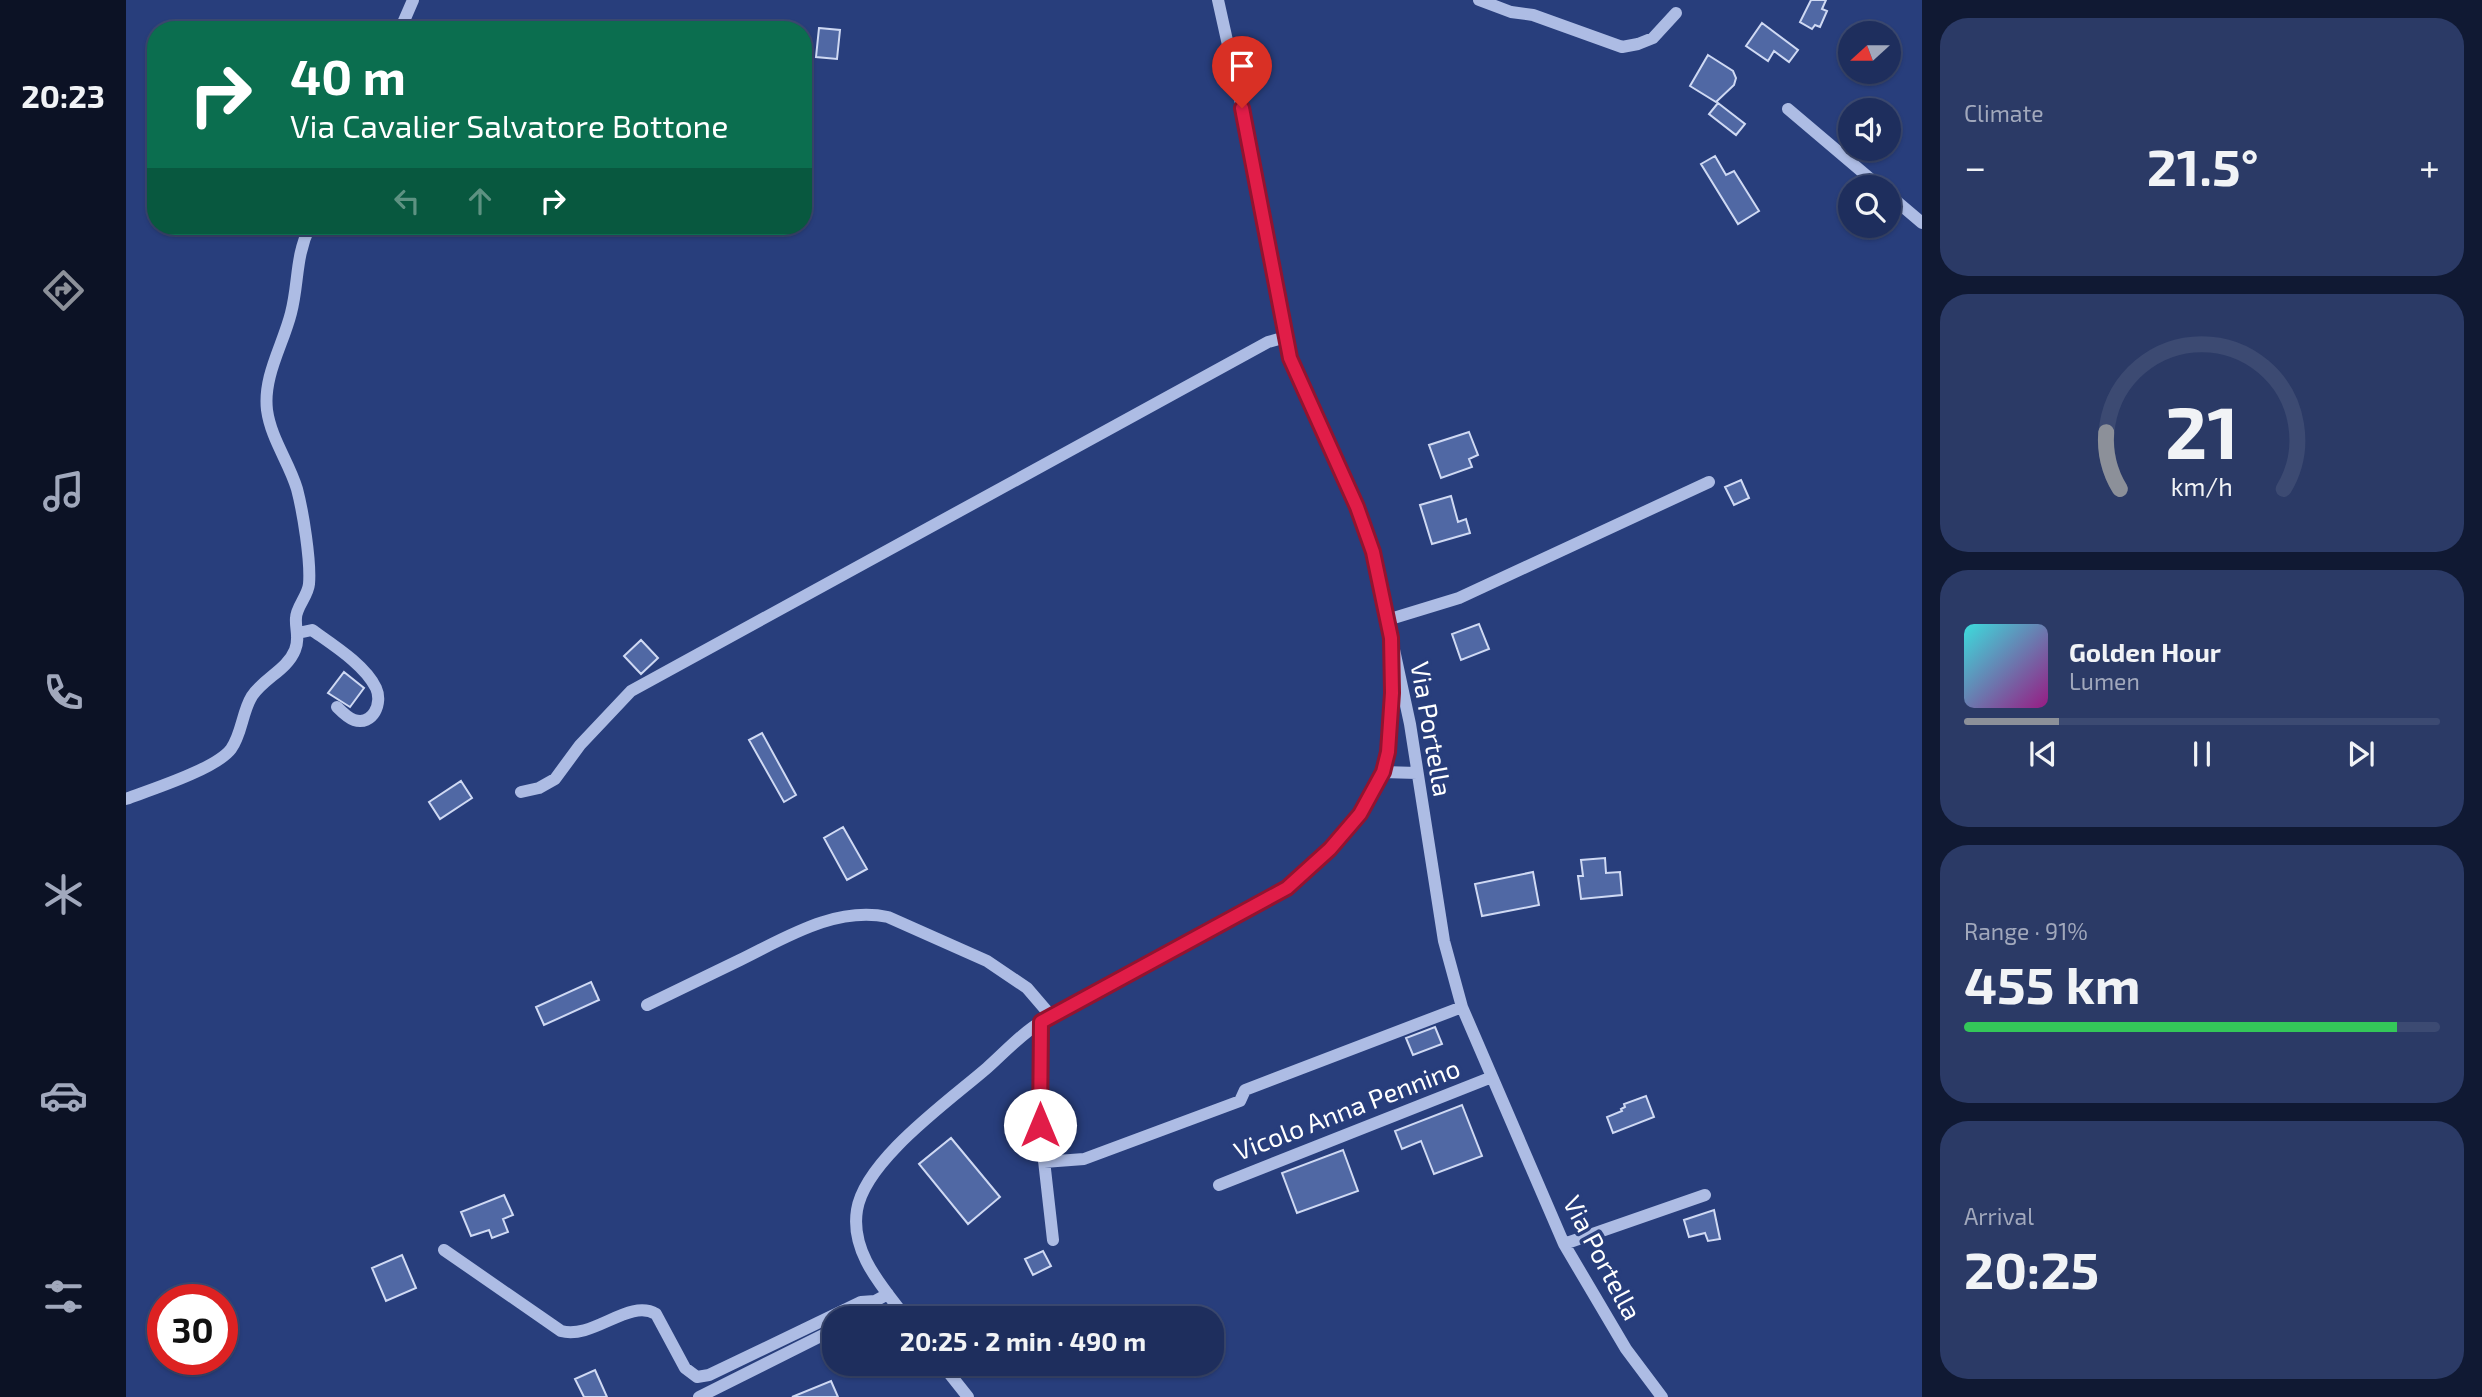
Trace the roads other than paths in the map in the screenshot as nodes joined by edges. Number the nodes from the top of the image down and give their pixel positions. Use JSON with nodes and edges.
{"nodes":[{"id":1,"x":413,"y":0,"type":"edge"},
{"id":2,"x":1218,"y":0,"type":"edge"},
{"id":3,"x":1479,"y":0,"type":"edge"},
{"id":4,"x":1676,"y":13,"type":"dead end"},
{"id":5,"x":404,"y":21,"type":"edge"},
{"id":6,"x":1787,"y":109,"type":"dead end"},
{"id":7,"x":1866,"y":175,"type":"edge"},
{"id":8,"x":1901,"y":205,"type":"edge"},
{"id":9,"x":1922,"y":223,"type":"edge"},
{"id":10,"x":306,"y":235,"type":"edge"},
{"id":11,"x":1286,"y":337,"type":"junction"},
{"id":12,"x":1709,"y":482,"type":"dead end"},
{"id":13,"x":1387,"y":620,"type":"junction"},
{"id":14,"x":299,"y":633,"type":"junction"},
{"id":15,"x":1391,"y":638,"type":"junction"},
{"id":16,"x":337,"y":708,"type":"dead end"},
{"id":17,"x":1383,"y":772,"type":"junction"},
{"id":18,"x":1417,"y":773,"type":"junction"},
{"id":19,"x":521,"y":792,"type":"dead end"},
{"id":20,"x":126,"y":799,"type":"edge"},
{"id":21,"x":647,"y":1005,"type":"dead end"},
{"id":22,"x":1462,"y":1007,"type":"junction"},
{"id":23,"x":1046,"y":1019,"type":"junction"},
{"id":24,"x":1492,"y":1077,"type":"junction"},
{"id":25,"x":1044,"y":1162,"type":"junction"},
{"id":26,"x":1219,"y":1185,"type":"dead end"},
{"id":27,"x":1705,"y":1195,"type":"dead end"},
{"id":28,"x":1053,"y":1240,"type":"dead end"},
{"id":29,"x":1564,"y":1244,"type":"junction"},
{"id":30,"x":444,"y":1250,"type":"dead end"},
{"id":31,"x":888,"y":1294,"type":"junction"},
{"id":32,"x":875,"y":1301,"type":"junction"},
{"id":33,"x":871,"y":1306,"type":"edge"},
{"id":34,"x":897,"y":1306,"type":"edge"},
{"id":35,"x":822,"y":1336,"type":"edge"},
{"id":36,"x":952,"y":1376,"type":"edge"},
{"id":37,"x":699,"y":1397,"type":"edge"},
{"id":38,"x":968,"y":1397,"type":"edge"},
{"id":39,"x":1662,"y":1397,"type":"edge"}],
"edges":[{"from":1,"to":5,"type":"street"},
{"from":2,"to":11,"type":"street","name":"Via Portella"},
{"from":3,"to":4,"type":"street"},
{"from":6,"to":7,"type":"street"},
{"from":8,"to":9,"type":"street"},
{"from":10,"to":14,"type":"street"},
{"from":11,"to":13,"type":"street","name":"Via Portella"},
{"from":11,"to":19,"type":"street"},
{"from":12,"to":13,"type":"street"},
{"from":13,"to":15,"type":"street","name":"Via Portella"},
{"from":14,"to":16,"type":"street"},
{"from":14,"to":20,"type":"street"},
{"from":15,"to":17,"type":"street"},
{"from":15,"to":18,"type":"street","name":"Via Portella"},
{"from":17,"to":18,"type":"street"},
{"from":17,"to":23,"type":"street"},
{"from":18,"to":22,"type":"street","name":"Via Portella"},
{"from":21,"to":23,"type":"street"},
{"from":22,"to":24,"type":"street","name":"Via Portella"},
{"from":22,"to":25,"type":"street"},
{"from":23,"to":25,"type":"street"},
{"from":23,"to":31,"type":"street"},
{"from":24,"to":26,"type":"street","name":"Vicolo Anna Pennino"},
{"from":24,"to":29,"type":"street","name":"Via Portella"},
{"from":25,"to":28,"type":"street"},
{"from":27,"to":29,"type":"street"},
{"from":29,"to":39,"type":"street","name":"Via Portella"},
{"from":30,"to":32,"type":"street"},
{"from":31,"to":32,"type":"street"},
{"from":31,"to":34,"type":"street"},
{"from":32,"to":33,"type":"street"},
{"from":35,"to":37,"type":"street"},
{"from":36,"to":38,"type":"street"}]}
